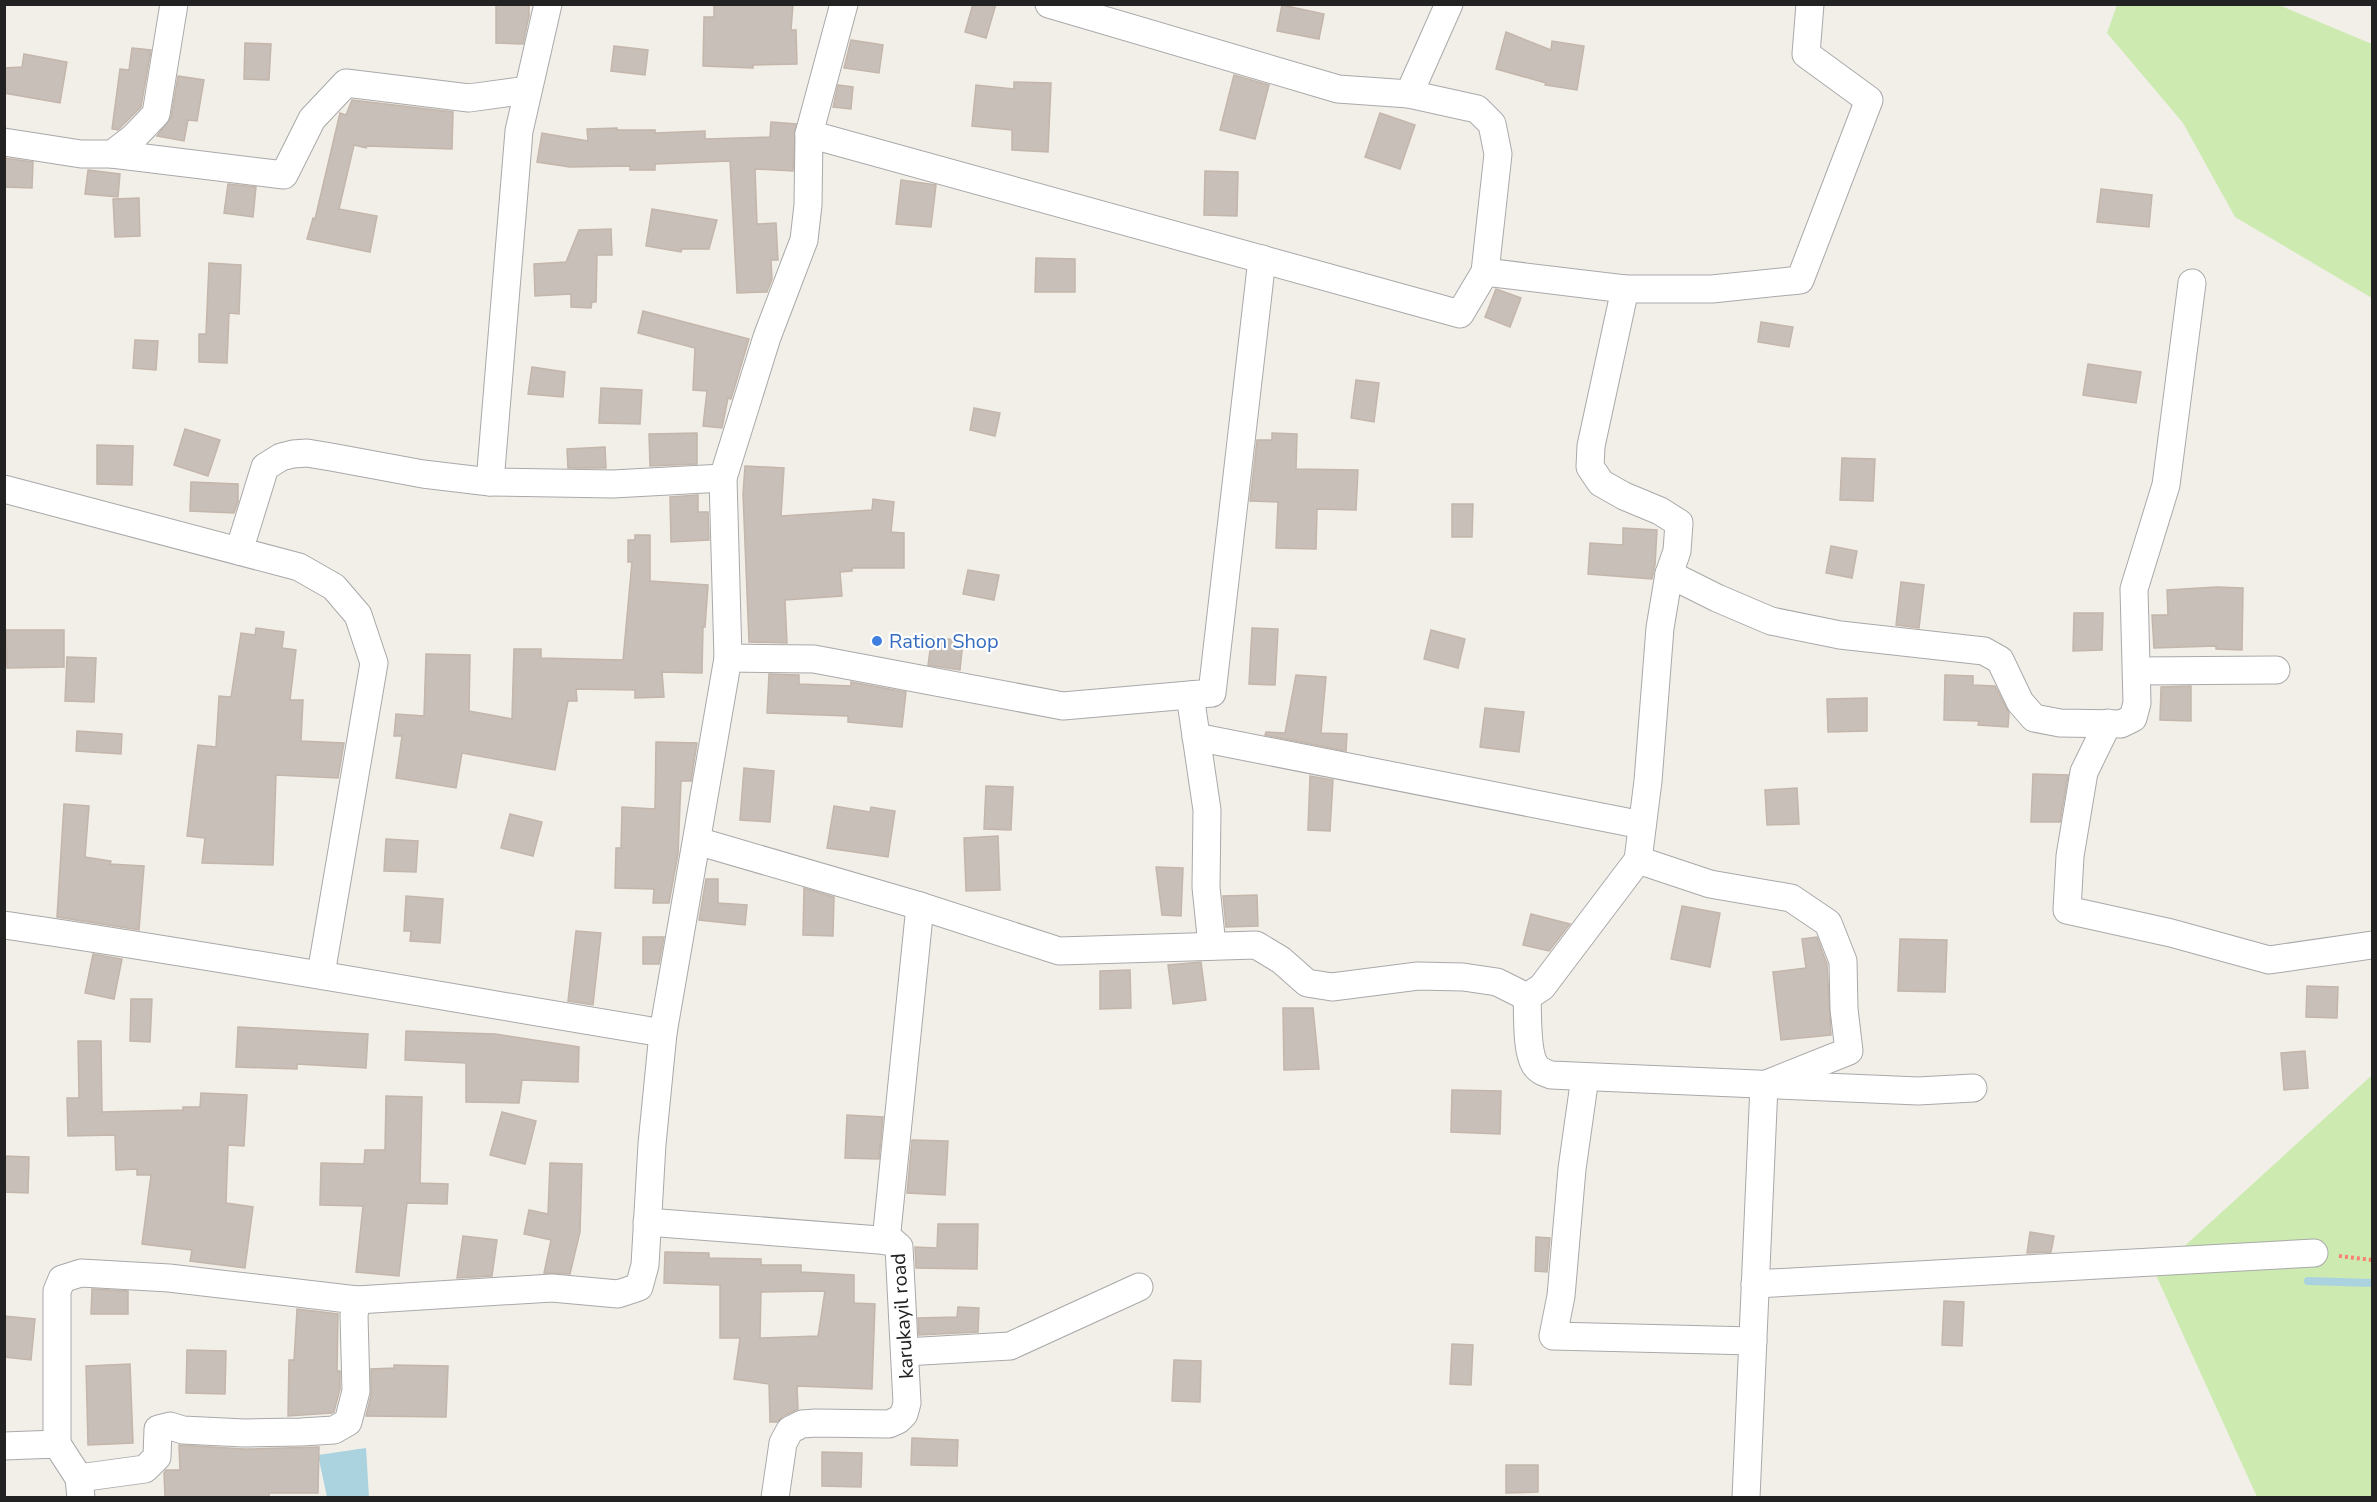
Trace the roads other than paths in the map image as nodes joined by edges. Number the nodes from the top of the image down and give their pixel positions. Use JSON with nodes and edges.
{"nodes":[{"id":1,"x":174,"y":4,"type":"edge"},
{"id":2,"x":548,"y":4,"type":"edge"},
{"id":3,"x":844,"y":4,"type":"edge"},
{"id":4,"x":1449,"y":4,"type":"edge"},
{"id":5,"x":1810,"y":4,"type":"edge"},
{"id":6,"x":1056,"y":6,"type":"edge"},
{"id":7,"x":528,"y":90,"type":"junction"},
{"id":8,"x":1409,"y":94,"type":"junction"},
{"id":9,"x":808,"y":134,"type":"junction"},
{"id":10,"x":4,"y":142,"type":"edge"},
{"id":11,"x":111,"y":153,"type":"junction"},
{"id":12,"x":1262,"y":259,"type":"junction"},
{"id":13,"x":1485,"y":272,"type":"junction"},
{"id":14,"x":2192,"y":283,"type":"dead end"},
{"id":15,"x":1625,"y":289,"type":"junction"},
{"id":16,"x":723,"y":478,"type":"junction"},
{"id":17,"x":490,"y":482,"type":"junction"},
{"id":18,"x":4,"y":489,"type":"edge"},
{"id":19,"x":239,"y":551,"type":"junction"},
{"id":20,"x":1669,"y":574,"type":"junction"},
{"id":21,"x":728,"y":658,"type":"junction"},
{"id":22,"x":2276,"y":670,"type":"dead end"},
{"id":23,"x":2137,"y":671,"type":"junction"},
{"id":24,"x":1191,"y":695,"type":"junction"},
{"id":25,"x":2108,"y":723,"type":"junction"},
{"id":26,"x":1197,"y":737,"type":"junction"},
{"id":27,"x":1642,"y":825,"type":"junction"},
{"id":28,"x":697,"y":841,"type":"junction"},
{"id":29,"x":1638,"y":860,"type":"junction"},
{"id":30,"x":920,"y":906,"type":"junction"},
{"id":31,"x":4,"y":925,"type":"edge"},
{"id":32,"x":2373,"y":945,"type":"edge"},
{"id":33,"x":1212,"y":946,"type":"junction"},
{"id":34,"x":321,"y":974,"type":"junction"},
{"id":35,"x":1527,"y":997,"type":"junction"},
{"id":36,"x":663,"y":1033,"type":"junction"},
{"id":37,"x":1585,"y":1077,"type":"junction"},
{"id":38,"x":1764,"y":1084,"type":"junction"},
{"id":39,"x":1973,"y":1088,"type":"dead end"},
{"id":40,"x":647,"y":1222,"type":"junction"},
{"id":41,"x":886,"y":1241,"type":"junction"},
{"id":42,"x":2314,"y":1253,"type":"road end"},
{"id":43,"x":1755,"y":1284,"type":"junction"},
{"id":44,"x":1139,"y":1287,"type":"dead end"},
{"id":45,"x":357,"y":1300,"type":"junction"},
{"id":46,"x":1753,"y":1341,"type":"junction"},
{"id":47,"x":905,"y":1352,"type":"junction"},
{"id":48,"x":57,"y":1444,"type":"junction"},
{"id":49,"x":4,"y":1446,"type":"edge"},
{"id":50,"x":80,"y":1488,"type":"edge"},
{"id":51,"x":775,"y":1497,"type":"edge"},
{"id":52,"x":1746,"y":1497,"type":"edge"}],
"edges":[{"from":1,"to":11,"type":"street"},
{"from":2,"to":7,"type":"street"},
{"from":3,"to":9,"type":"street"},
{"from":4,"to":8,"type":"street"},
{"from":5,"to":15,"type":"street"},
{"from":6,"to":8,"type":"street"},
{"from":7,"to":11,"type":"street"},
{"from":7,"to":17,"type":"street"},
{"from":8,"to":13,"type":"street"},
{"from":9,"to":12,"type":"street"},
{"from":9,"to":16,"type":"street"},
{"from":10,"to":11,"type":"street"},
{"from":12,"to":13,"type":"street"},
{"from":12,"to":24,"type":"street"},
{"from":13,"to":15,"type":"street"},
{"from":14,"to":23,"type":"street"},
{"from":15,"to":20,"type":"street"},
{"from":16,"to":17,"type":"street"},
{"from":16,"to":21,"type":"street"},
{"from":17,"to":19,"type":"street"},
{"from":18,"to":19,"type":"street"},
{"from":19,"to":34,"type":"street"},
{"from":20,"to":25,"type":"street"},
{"from":20,"to":27,"type":"street"},
{"from":21,"to":24,"type":"street"},
{"from":21,"to":28,"type":"street"},
{"from":22,"to":23,"type":"street"},
{"from":23,"to":25,"type":"street"},
{"from":24,"to":26,"type":"street"},
{"from":25,"to":32,"type":"street"},
{"from":26,"to":27,"type":"street"},
{"from":26,"to":33,"type":"street"},
{"from":27,"to":29,"type":"street"},
{"from":28,"to":30,"type":"street"},
{"from":28,"to":36,"type":"street"},
{"from":29,"to":35,"type":"street"},
{"from":29,"to":38,"type":"street"},
{"from":30,"to":33,"type":"street"},
{"from":30,"to":41,"type":"street"},
{"from":31,"to":34,"type":"street"},
{"from":33,"to":35,"type":"street"},
{"from":34,"to":36,"type":"street"},
{"from":35,"to":37,"type":"street"},
{"from":36,"to":40,"type":"street"},
{"from":37,"to":38,"type":"street"},
{"from":37,"to":46,"type":"street"},
{"from":38,"to":39,"type":"street"},
{"from":38,"to":43,"type":"street"},
{"from":40,"to":41,"type":"street","name":"karukayil road"},
{"from":40,"to":45,"type":"street"},
{"from":41,"to":47,"type":"street","name":"karukayil road"},
{"from":42,"to":43,"type":"street"},
{"from":43,"to":46,"type":"street"},
{"from":44,"to":47,"type":"street"},
{"from":45,"to":48,"type":"street"},
{"from":45,"to":50,"type":"street"},
{"from":46,"to":52,"type":"street"},
{"from":47,"to":51,"type":"street","name":"karukayil road"},
{"from":48,"to":49,"type":"street"},
{"from":48,"to":50,"type":"street"}]}
